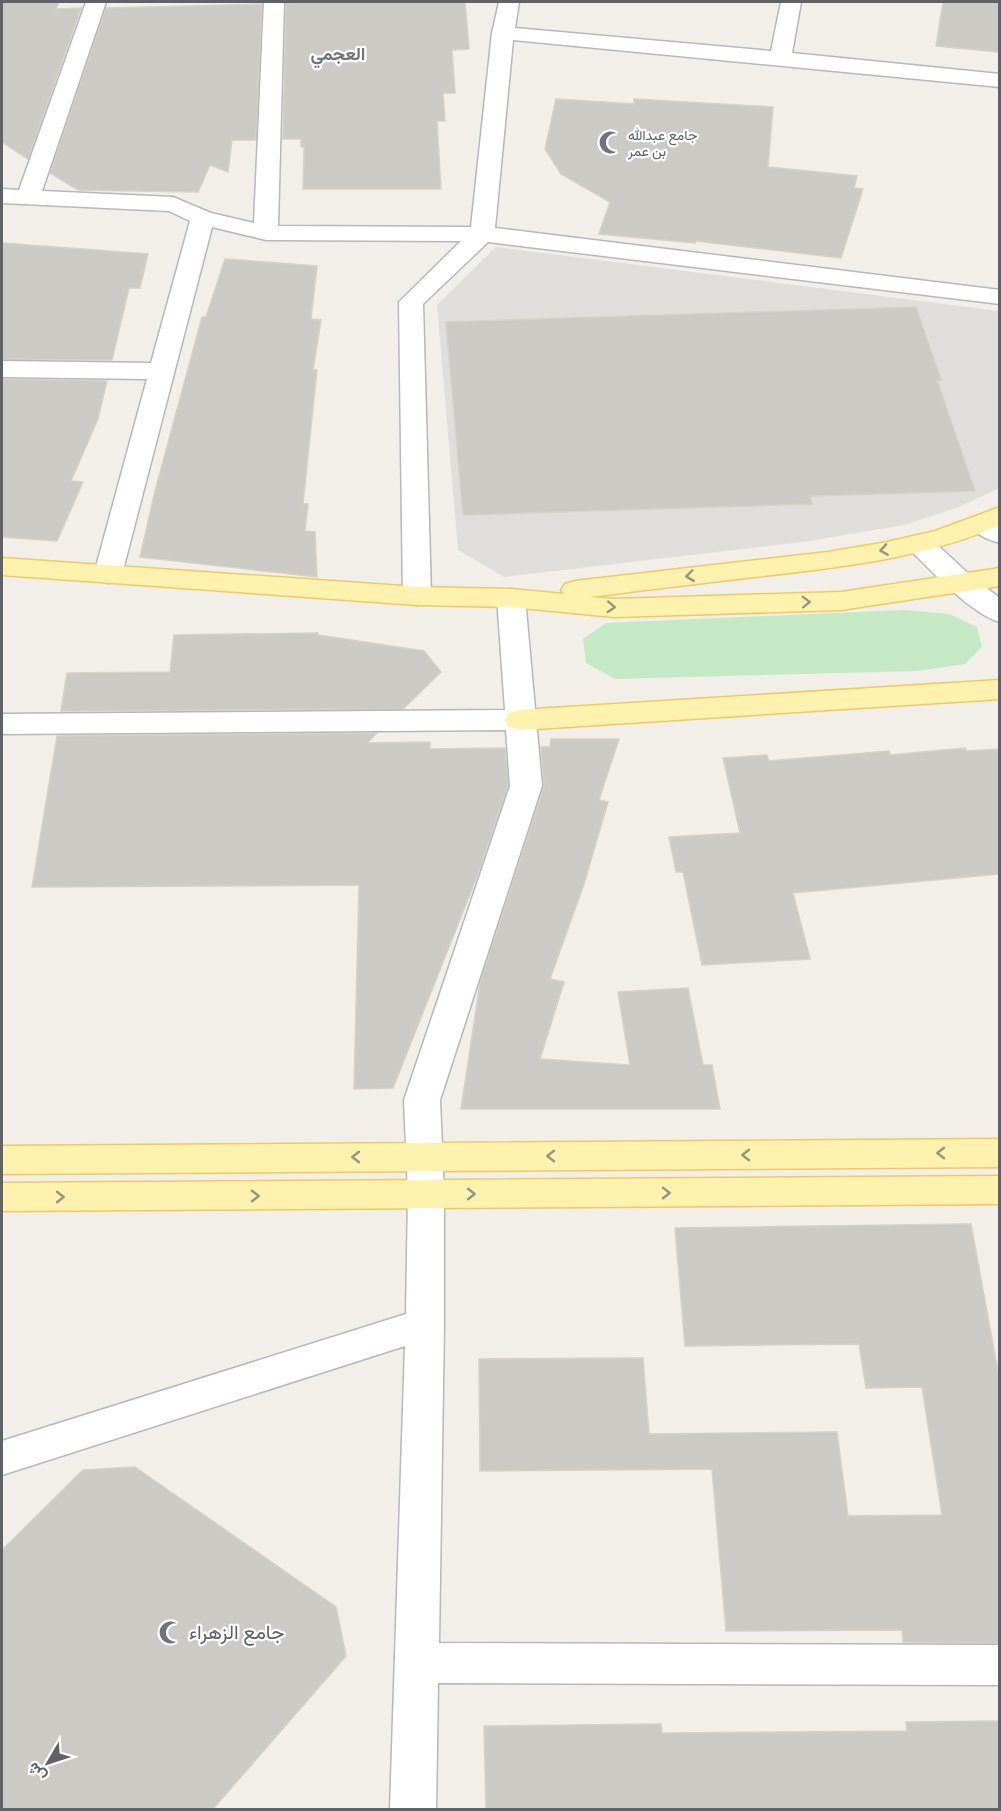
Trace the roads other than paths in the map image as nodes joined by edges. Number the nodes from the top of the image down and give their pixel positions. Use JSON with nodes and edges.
{"nodes":[{"id":1,"x":96,"y":2,"type":"edge"},
{"id":2,"x":274,"y":2,"type":"edge"},
{"id":3,"x":509,"y":2,"type":"edge"},
{"id":4,"x":791,"y":2,"type":"edge"},
{"id":5,"x":503,"y":33,"type":"junction"},
{"id":6,"x":780,"y":58,"type":"junction"},
{"id":7,"x":999,"y":81,"type":"edge"},
{"id":8,"x":2,"y":196,"type":"edge"},
{"id":9,"x":28,"y":197,"type":"junction"},
{"id":10,"x":203,"y":218,"type":"junction"},
{"id":11,"x":266,"y":232,"type":"junction"},
{"id":12,"x":482,"y":234,"type":"junction"},
{"id":13,"x":999,"y":297,"type":"edge"},
{"id":14,"x":2,"y":369,"type":"edge"},
{"id":15,"x":162,"y":371,"type":"junction"},
{"id":16,"x":994,"y":525,"type":"edge"},
{"id":17,"x":920,"y":544,"type":"junction"},
{"id":18,"x":2,"y":567,"type":"edge"},
{"id":19,"x":108,"y":574,"type":"junction"},
{"id":20,"x":999,"y":577,"type":"edge"},
{"id":21,"x":963,"y":584,"type":"junction"},
{"id":22,"x":417,"y":596,"type":"junction"},
{"id":23,"x":511,"y":598,"type":"junction"},
{"id":24,"x":999,"y":613,"type":"edge"},
{"id":25,"x":999,"y":689,"type":"edge"},
{"id":26,"x":520,"y":720,"type":"junction"},
{"id":27,"x":2,"y":724,"type":"edge"},
{"id":28,"x":999,"y":1153,"type":"edge"},
{"id":29,"x":2,"y":1160,"type":"edge"},
{"id":30,"x":425,"y":1176,"type":"junction"},
{"id":31,"x":999,"y":1190,"type":"edge"},
{"id":32,"x":2,"y":1197,"type":"edge"},
{"id":33,"x":425,"y":1324,"type":"junction"},
{"id":34,"x":2,"y":1458,"type":"edge"},
{"id":35,"x":416,"y":1664,"type":"junction"},
{"id":36,"x":999,"y":1665,"type":"edge"},
{"id":37,"x":413,"y":1809,"type":"edge"}],
"edges":[{"from":1,"to":9,"type":"street"},
{"from":2,"to":11,"type":"street"},
{"from":3,"to":5,"type":"street"},
{"from":4,"to":6,"type":"street"},
{"from":5,"to":6,"type":"street"},
{"from":5,"to":12,"type":"street"},
{"from":6,"to":7,"type":"street"},
{"from":8,"to":9,"type":"street"},
{"from":9,"to":10,"type":"street"},
{"from":10,"to":11,"type":"street"},
{"from":10,"to":15,"type":"street"},
{"from":11,"to":12,"type":"street"},
{"from":12,"to":13,"type":"street"},
{"from":12,"to":22,"type":"street"},
{"from":14,"to":15,"type":"street"},
{"from":15,"to":19,"type":"street"},
{"from":16,"to":17,"type":"main road"},
{"from":17,"to":21,"type":"street"},
{"from":17,"to":23,"type":"main road","one_way":true},
{"from":18,"to":19,"type":"main road"},
{"from":19,"to":22,"type":"main road"},
{"from":20,"to":21,"type":"main road"},
{"from":23,"to":21,"type":"main road","one_way":true},
{"from":21,"to":24,"type":"street"},
{"from":22,"to":23,"type":"main road"},
{"from":23,"to":26,"type":"street"},
{"from":25,"to":26,"type":"main road"},
{"from":26,"to":27,"type":"street"},
{"from":26,"to":30,"type":"street"},
{"from":28,"to":30,"type":"main road","one_way":true},
{"from":30,"to":29,"type":"main road","one_way":true},
{"from":30,"to":31,"type":"main road","one_way":true},
{"from":32,"to":30,"type":"main road","one_way":true},
{"from":30,"to":33,"type":"street"},
{"from":33,"to":34,"type":"street"},
{"from":33,"to":35,"type":"street"},
{"from":35,"to":36,"type":"street"},
{"from":35,"to":37,"type":"street"}]}
